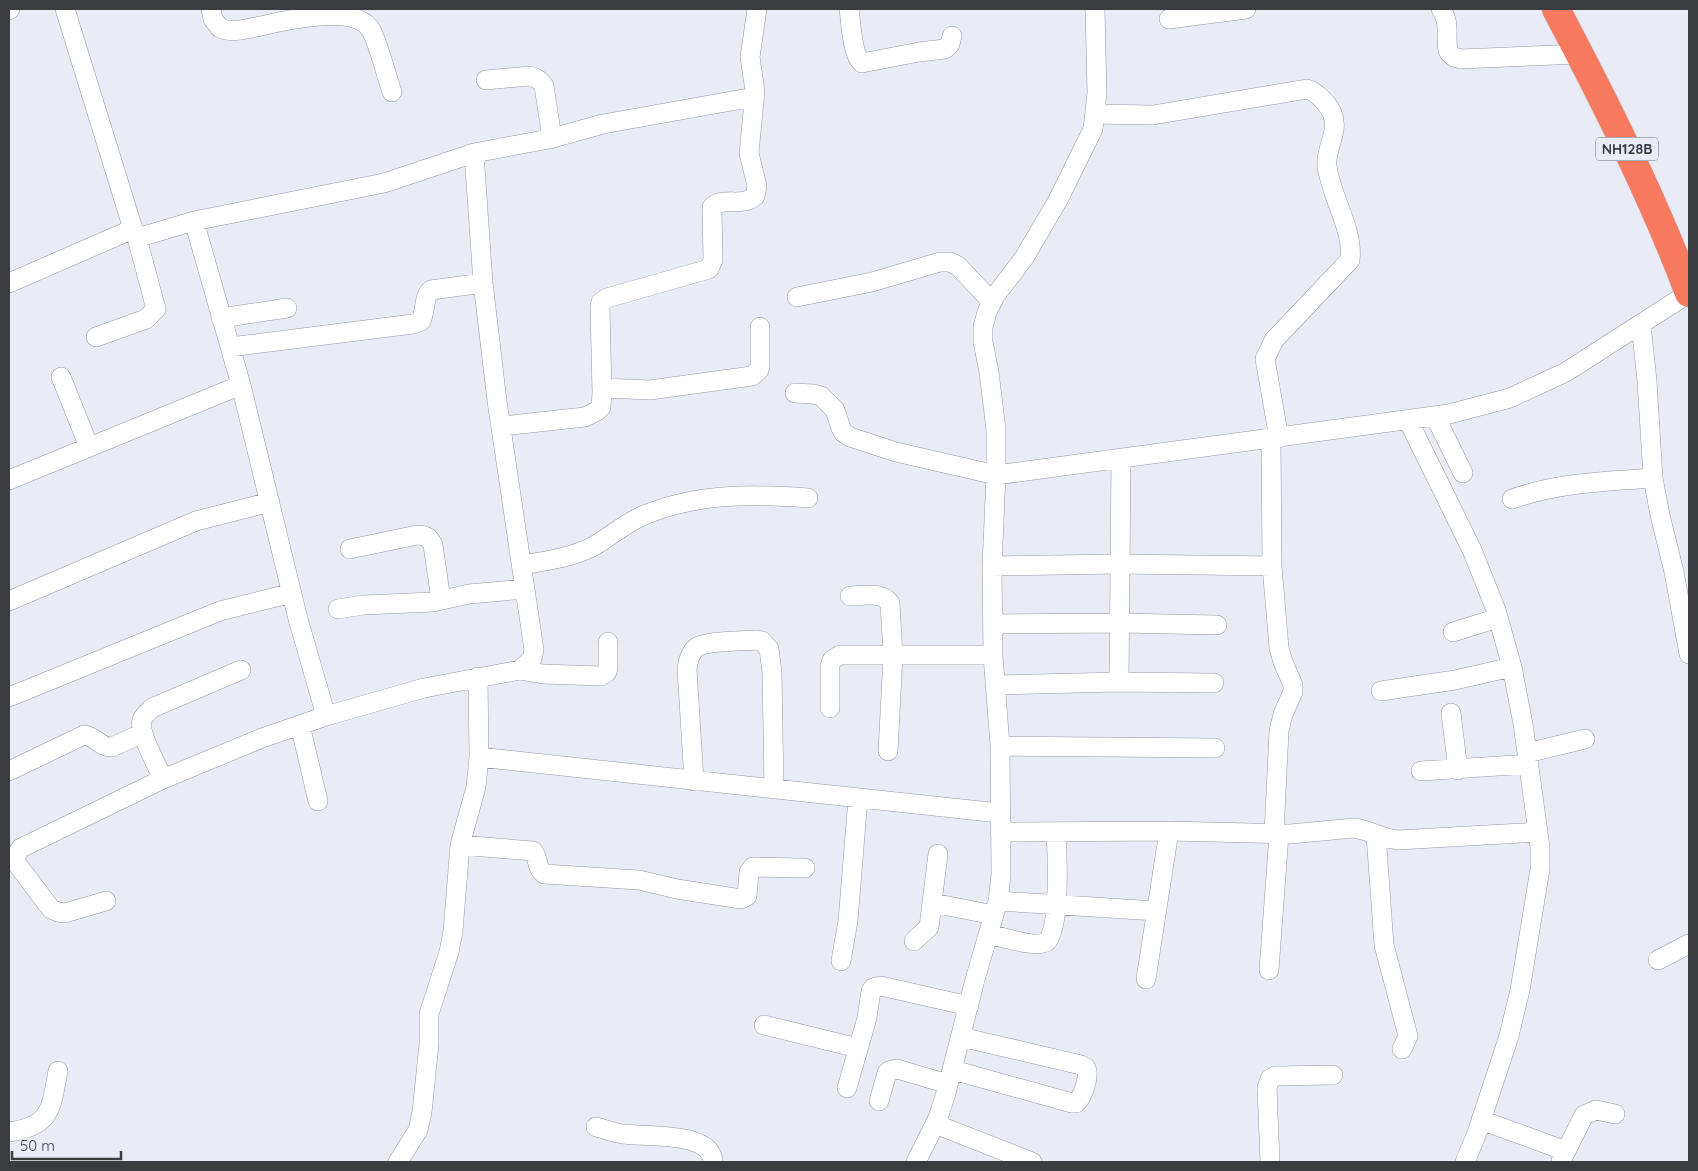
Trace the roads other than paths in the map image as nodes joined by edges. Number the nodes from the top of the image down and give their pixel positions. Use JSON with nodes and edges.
{"nodes":[{"id":1,"x":65,"y":9,"type":"edge"},
{"id":2,"x":211,"y":9,"type":"edge"},
{"id":3,"x":757,"y":9,"type":"edge"},
{"id":4,"x":849,"y":9,"type":"edge"},
{"id":5,"x":1095,"y":9,"type":"edge"},
{"id":6,"x":1246,"y":9,"type":"edge"},
{"id":7,"x":1441,"y":9,"type":"edge"},
{"id":8,"x":1556,"y":9,"type":"edge"},
{"id":9,"x":1169,"y":19,"type":"dead end"},
{"id":10,"x":952,"y":36,"type":"dead end"},
{"id":11,"x":1580,"y":54,"type":"junction"},
{"id":12,"x":486,"y":80,"type":"dead end"},
{"id":13,"x":392,"y":92,"type":"dead end"},
{"id":14,"x":754,"y":97,"type":"junction"},
{"id":15,"x":1096,"y":114,"type":"junction"},
{"id":16,"x":552,"y":138,"type":"junction"},
{"id":17,"x":474,"y":154,"type":"junction"},
{"id":18,"x":194,"y":221,"type":"junction"},
{"id":19,"x":135,"y":234,"type":"junction"},
{"id":20,"x":9,"y":283,"type":"edge"},
{"id":21,"x":483,"y":283,"type":"junction"},
{"id":22,"x":1689,"y":293,"type":"edge"},
{"id":23,"x":797,"y":296,"type":"dead end"},
{"id":24,"x":992,"y":302,"type":"junction"},
{"id":25,"x":287,"y":308,"type":"dead end"},
{"id":26,"x":221,"y":318,"type":"junction"},
{"id":27,"x":1640,"y":324,"type":"junction"},
{"id":28,"x":760,"y":327,"type":"dead end"},
{"id":29,"x":96,"y":337,"type":"dead end"},
{"id":30,"x":230,"y":347,"type":"junction"},
{"id":31,"x":61,"y":377,"type":"dead end"},
{"id":32,"x":241,"y":385,"type":"junction"},
{"id":33,"x":602,"y":388,"type":"junction"},
{"id":34,"x":795,"y":393,"type":"dead end"},
{"id":35,"x":1436,"y":416,"type":"junction"},
{"id":36,"x":1408,"y":420,"type":"junction"},
{"id":37,"x":502,"y":426,"type":"junction"},
{"id":38,"x":1275,"y":438,"type":"junction"},
{"id":39,"x":89,"y":447,"type":"junction"},
{"id":40,"x":1121,"y":459,"type":"junction"},
{"id":41,"x":1463,"y":473,"type":"dead end"},
{"id":42,"x":996,"y":475,"type":"junction"},
{"id":43,"x":1653,"y":478,"type":"junction"},
{"id":44,"x":9,"y":480,"type":"edge"},
{"id":45,"x":808,"y":498,"type":"dead end"},
{"id":46,"x":1512,"y":499,"type":"dead end"},
{"id":47,"x":270,"y":502,"type":"junction"},
{"id":48,"x":350,"y":549,"type":"dead end"},
{"id":49,"x":1120,"y":564,"type":"junction"},
{"id":50,"x":522,"y":565,"type":"junction"},
{"id":51,"x":992,"y":566,"type":"junction"},
{"id":52,"x":1272,"y":566,"type":"junction"},
{"id":53,"x":525,"y":589,"type":"junction"},
{"id":54,"x":292,"y":593,"type":"junction"},
{"id":55,"x":850,"y":596,"type":"dead end"},
{"id":56,"x":441,"y":600,"type":"junction"},
{"id":57,"x":9,"y":601,"type":"edge"},
{"id":58,"x":338,"y":610,"type":"dead end"},
{"id":59,"x":1498,"y":618,"type":"junction"},
{"id":60,"x":1119,"y":623,"type":"junction"},
{"id":61,"x":993,"y":624,"type":"junction"},
{"id":62,"x":1217,"y":625,"type":"dead end"},
{"id":63,"x":1453,"y":632,"type":"dead end"},
{"id":64,"x":608,"y":642,"type":"dead end"},
{"id":65,"x":1689,"y":654,"type":"edge"},
{"id":66,"x":993,"y":655,"type":"junction"},
{"id":67,"x":892,"y":656,"type":"junction"},
{"id":68,"x":1512,"y":667,"type":"junction"},
{"id":69,"x":241,"y":670,"type":"dead end"},
{"id":70,"x":520,"y":670,"type":"junction"},
{"id":71,"x":478,"y":677,"type":"junction"},
{"id":72,"x":1119,"y":682,"type":"junction"},
{"id":73,"x":1214,"y":683,"type":"dead end"},
{"id":74,"x":996,"y":686,"type":"junction"},
{"id":75,"x":1381,"y":691,"type":"dead end"},
{"id":76,"x":9,"y":698,"type":"edge"},
{"id":77,"x":830,"y":708,"type":"dead end"},
{"id":78,"x":1451,"y":713,"type":"dead end"},
{"id":79,"x":326,"y":716,"type":"junction"},
{"id":80,"x":300,"y":725,"type":"junction"},
{"id":81,"x":143,"y":732,"type":"junction"},
{"id":82,"x":1585,"y":740,"type":"dead end"},
{"id":83,"x":1000,"y":746,"type":"junction"},
{"id":84,"x":1215,"y":748,"type":"dead end"},
{"id":85,"x":888,"y":751,"type":"dead end"},
{"id":86,"x":479,"y":757,"type":"junction"},
{"id":87,"x":1528,"y":759,"type":"junction"},
{"id":88,"x":1458,"y":770,"type":"junction"},
{"id":89,"x":9,"y":771,"type":"edge"},
{"id":90,"x":1422,"y":771,"type":"dead end"},
{"id":91,"x":163,"y":779,"type":"junction"},
{"id":92,"x":694,"y":781,"type":"junction"},
{"id":93,"x":774,"y":789,"type":"junction"},
{"id":94,"x":858,"y":798,"type":"junction"},
{"id":95,"x":318,"y":801,"type":"dead end"},
{"id":96,"x":1000,"y":823,"type":"junction"},
{"id":97,"x":1056,"y":832,"type":"junction"},
{"id":98,"x":1169,"y":832,"type":"junction"},
{"id":99,"x":1538,"y":832,"type":"junction"},
{"id":100,"x":1277,"y":834,"type":"junction"},
{"id":101,"x":1376,"y":835,"type":"junction"},
{"id":102,"x":460,"y":845,"type":"junction"},
{"id":103,"x":938,"y":854,"type":"dead end"},
{"id":104,"x":13,"y":865,"type":"edge"},
{"id":105,"x":805,"y":868,"type":"dead end"},
{"id":106,"x":106,"y":901,"type":"dead end"},
{"id":107,"x":933,"y":903,"type":"junction"},
{"id":108,"x":1057,"y":904,"type":"junction"},
{"id":109,"x":996,"y":908,"type":"junction"},
{"id":110,"x":1157,"y":911,"type":"junction"},
{"id":111,"x":989,"y":934,"type":"junction"},
{"id":112,"x":914,"y":941,"type":"dead end"},
{"id":113,"x":1689,"y":944,"type":"edge"},
{"id":114,"x":1658,"y":960,"type":"dead end"},
{"id":115,"x":841,"y":961,"type":"dead end"},
{"id":116,"x":1269,"y":970,"type":"dead end"},
{"id":117,"x":1146,"y":979,"type":"dead end"},
{"id":118,"x":969,"y":1006,"type":"junction"},
{"id":119,"x":764,"y":1026,"type":"dead end"},
{"id":120,"x":961,"y":1036,"type":"junction"},
{"id":121,"x":858,"y":1048,"type":"junction"},
{"id":122,"x":1402,"y":1049,"type":"dead end"},
{"id":123,"x":58,"y":1071,"type":"dead end"},
{"id":124,"x":1333,"y":1075,"type":"dead end"},
{"id":125,"x":950,"y":1077,"type":"junction"},
{"id":126,"x":847,"y":1088,"type":"dead end"},
{"id":127,"x":879,"y":1101,"type":"dead end"},
{"id":128,"x":1615,"y":1114,"type":"dead end"},
{"id":129,"x":1481,"y":1120,"type":"junction"},
{"id":130,"x":935,"y":1124,"type":"junction"},
{"id":131,"x":596,"y":1127,"type":"dead end"},
{"id":132,"x":9,"y":1132,"type":"edge"},
{"id":133,"x":1563,"y":1157,"type":"edge"},
{"id":134,"x":398,"y":1162,"type":"edge"},
{"id":135,"x":713,"y":1162,"type":"edge"},
{"id":136,"x":916,"y":1162,"type":"edge"},
{"id":137,"x":1032,"y":1162,"type":"edge"},
{"id":138,"x":1270,"y":1162,"type":"edge"},
{"id":139,"x":1465,"y":1162,"type":"edge"}],
"edges":[{"from":1,"to":19,"type":"street"},
{"from":2,"to":13,"type":"street"},
{"from":3,"to":14,"type":"street"},
{"from":4,"to":10,"type":"street"},
{"from":5,"to":15,"type":"street"},
{"from":6,"to":9,"type":"street"},
{"from":7,"to":11,"type":"street"},
{"from":8,"to":11,"type":"highway","number":"NH128B"},
{"from":11,"to":22,"type":"highway","number":"NH128B"},
{"from":12,"to":16,"type":"street"},
{"from":14,"to":16,"type":"street"},
{"from":14,"to":33,"type":"street"},
{"from":15,"to":24,"type":"street"},
{"from":15,"to":38,"type":"street"},
{"from":16,"to":17,"type":"street"},
{"from":17,"to":18,"type":"street"},
{"from":17,"to":21,"type":"street"},
{"from":18,"to":19,"type":"street"},
{"from":18,"to":26,"type":"street"},
{"from":19,"to":20,"type":"street"},
{"from":19,"to":29,"type":"street"},
{"from":21,"to":30,"type":"street"},
{"from":21,"to":37,"type":"street"},
{"from":22,"to":27,"type":"street"},
{"from":23,"to":24,"type":"street"},
{"from":24,"to":42,"type":"street"},
{"from":25,"to":26,"type":"street"},
{"from":26,"to":30,"type":"street"},
{"from":27,"to":35,"type":"street"},
{"from":27,"to":43,"type":"street"},
{"from":28,"to":33,"type":"street"},
{"from":30,"to":32,"type":"street"},
{"from":31,"to":39,"type":"street"},
{"from":32,"to":39,"type":"street"},
{"from":32,"to":47,"type":"street"},
{"from":33,"to":37,"type":"street"},
{"from":34,"to":42,"type":"street"},
{"from":35,"to":36,"type":"street"},
{"from":35,"to":41,"type":"street"},
{"from":36,"to":38,"type":"street"},
{"from":36,"to":59,"type":"street"},
{"from":37,"to":50,"type":"street"},
{"from":38,"to":40,"type":"street"},
{"from":38,"to":52,"type":"street"},
{"from":39,"to":44,"type":"street"},
{"from":40,"to":42,"type":"street"},
{"from":40,"to":49,"type":"street"},
{"from":42,"to":51,"type":"street"},
{"from":43,"to":46,"type":"street"},
{"from":43,"to":65,"type":"street"},
{"from":45,"to":50,"type":"street"},
{"from":47,"to":54,"type":"street"},
{"from":47,"to":57,"type":"street"},
{"from":48,"to":56,"type":"street"},
{"from":49,"to":51,"type":"street"},
{"from":49,"to":52,"type":"street"},
{"from":49,"to":60,"type":"street"},
{"from":50,"to":53,"type":"street"},
{"from":51,"to":61,"type":"street"},
{"from":52,"to":100,"type":"street"},
{"from":53,"to":56,"type":"street"},
{"from":53,"to":70,"type":"street"},
{"from":54,"to":76,"type":"street"},
{"from":54,"to":79,"type":"street"},
{"from":55,"to":67,"type":"street"},
{"from":56,"to":58,"type":"street"},
{"from":59,"to":63,"type":"street"},
{"from":59,"to":68,"type":"street"},
{"from":60,"to":61,"type":"street"},
{"from":60,"to":62,"type":"street"},
{"from":60,"to":72,"type":"street"},
{"from":61,"to":66,"type":"street"},
{"from":64,"to":70,"type":"street"},
{"from":66,"to":67,"type":"street"},
{"from":66,"to":74,"type":"street"},
{"from":67,"to":77,"type":"street"},
{"from":67,"to":85,"type":"street"},
{"from":68,"to":75,"type":"street"},
{"from":68,"to":87,"type":"street"},
{"from":69,"to":81,"type":"street"},
{"from":70,"to":71,"type":"street"},
{"from":71,"to":79,"type":"street"},
{"from":71,"to":86,"type":"street"},
{"from":72,"to":73,"type":"street"},
{"from":72,"to":74,"type":"street"},
{"from":74,"to":83,"type":"street"},
{"from":78,"to":88,"type":"street"},
{"from":79,"to":80,"type":"street"},
{"from":80,"to":91,"type":"street"},
{"from":80,"to":95,"type":"street"},
{"from":81,"to":89,"type":"street"},
{"from":81,"to":91,"type":"street"},
{"from":82,"to":87,"type":"street"},
{"from":83,"to":84,"type":"street"},
{"from":83,"to":96,"type":"street"},
{"from":86,"to":92,"type":"street"},
{"from":86,"to":102,"type":"street"},
{"from":87,"to":88,"type":"street"},
{"from":87,"to":99,"type":"street"},
{"from":88,"to":90,"type":"street"},
{"from":91,"to":104,"type":"street"},
{"from":92,"to":93,"type":"street"},
{"from":92,"to":93,"type":"street"},
{"from":93,"to":94,"type":"street"},
{"from":94,"to":96,"type":"street"},
{"from":94,"to":115,"type":"street"},
{"from":96,"to":97,"type":"street"},
{"from":96,"to":109,"type":"street"},
{"from":97,"to":98,"type":"street"},
{"from":97,"to":108,"type":"street"},
{"from":98,"to":100,"type":"street"},
{"from":98,"to":110,"type":"street"},
{"from":99,"to":101,"type":"street"},
{"from":99,"to":129,"type":"street"},
{"from":100,"to":101,"type":"street"},
{"from":100,"to":116,"type":"street"},
{"from":101,"to":122,"type":"street"},
{"from":102,"to":105,"type":"street"},
{"from":102,"to":134,"type":"street"},
{"from":103,"to":107,"type":"street"},
{"from":104,"to":106,"type":"street"},
{"from":107,"to":109,"type":"street"},
{"from":107,"to":112,"type":"street"},
{"from":108,"to":109,"type":"street"},
{"from":108,"to":110,"type":"street"},
{"from":108,"to":111,"type":"street"},
{"from":109,"to":111,"type":"street"},
{"from":110,"to":117,"type":"street"},
{"from":111,"to":118,"type":"street"},
{"from":113,"to":114,"type":"street"},
{"from":118,"to":120,"type":"street"},
{"from":118,"to":121,"type":"street"},
{"from":119,"to":121,"type":"street"},
{"from":120,"to":125,"type":"street"},
{"from":120,"to":125,"type":"street"},
{"from":121,"to":126,"type":"street"},
{"from":123,"to":132,"type":"street"},
{"from":124,"to":138,"type":"street"},
{"from":125,"to":127,"type":"street"},
{"from":125,"to":130,"type":"street"},
{"from":128,"to":133,"type":"street"},
{"from":129,"to":133,"type":"street"},
{"from":129,"to":139,"type":"street"},
{"from":130,"to":136,"type":"street"},
{"from":130,"to":137,"type":"street"},
{"from":131,"to":135,"type":"street"}]}
